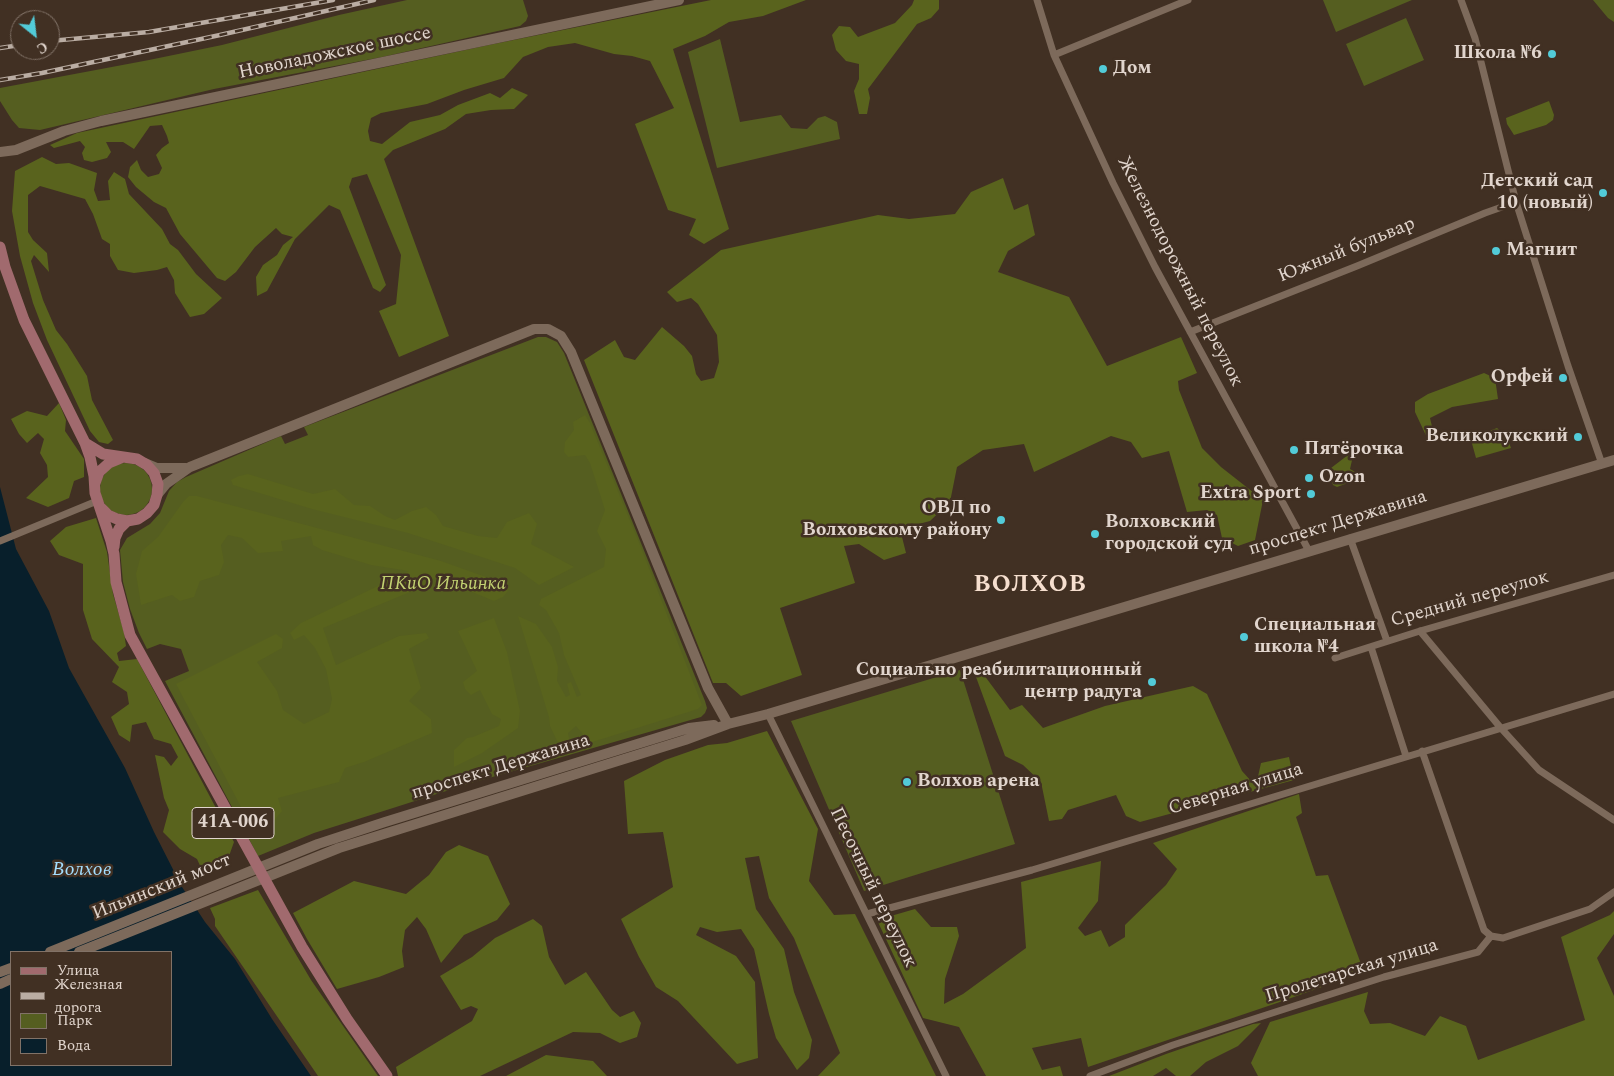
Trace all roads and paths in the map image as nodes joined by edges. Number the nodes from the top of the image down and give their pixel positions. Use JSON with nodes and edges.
{"nodes":[{"id":1,"x":679,"y":0,"type":"edge"},
{"id":2,"x":1037,"y":0,"type":"edge"},
{"id":3,"x":1188,"y":0,"type":"edge"},
{"id":4,"x":1461,"y":0,"type":"edge"},
{"id":5,"x":1054,"y":55,"type":"junction"},
{"id":6,"x":0,"y":152,"type":"edge"},
{"id":7,"x":1516,"y":202,"type":"junction"},
{"id":8,"x":0,"y":247,"type":"edge"},
{"id":9,"x":1190,"y":332,"type":"junction"},
{"id":10,"x":85,"y":443,"type":"junction"},
{"id":11,"x":121,"y":458,"type":"junction"},
{"id":12,"x":137,"y":459,"type":"junction"},
{"id":13,"x":1614,"y":460,"type":"edge"},
{"id":14,"x":1602,"y":464,"type":"junction"},
{"id":15,"x":190,"y":467,"type":"junction"},
{"id":16,"x":95,"y":485,"type":"junction"},
{"id":17,"x":157,"y":496,"type":"junction"},
{"id":18,"x":99,"y":504,"type":"junction"},
{"id":19,"x":127,"y":521,"type":"junction"},
{"id":20,"x":1350,"y":538,"type":"junction"},
{"id":21,"x":0,"y":542,"type":"edge"},
{"id":22,"x":1309,"y":551,"type":"junction"},
{"id":23,"x":114,"y":554,"type":"junction"},
{"id":24,"x":1614,"y":575,"type":"edge"},
{"id":25,"x":1420,"y":631,"type":"junction"},
{"id":26,"x":1387,"y":642,"type":"junction"},
{"id":27,"x":1371,"y":647,"type":"junction"},
{"id":28,"x":1336,"y":658,"type":"dead end"},
{"id":29,"x":1614,"y":694,"type":"edge"},
{"id":30,"x":768,"y":714,"type":"junction"},
{"id":31,"x":728,"y":724,"type":"junction"},
{"id":32,"x":1500,"y":728,"type":"junction"},
{"id":33,"x":1422,"y":751,"type":"junction"},
{"id":34,"x":1406,"y":756,"type":"junction"},
{"id":35,"x":1614,"y":820,"type":"edge"},
{"id":36,"x":288,"y":856,"type":"joint"},
{"id":37,"x":292,"y":867,"type":"joint"},
{"id":38,"x":1614,"y":892,"type":"edge"},
{"id":39,"x":867,"y":914,"type":"junction"},
{"id":40,"x":1491,"y":936,"type":"junction"},
{"id":41,"x":52,"y":951,"type":"edge"},
{"id":42,"x":82,"y":951,"type":"edge"},
{"id":43,"x":387,"y":1076,"type":"edge"},
{"id":44,"x":946,"y":1076,"type":"edge"},
{"id":45,"x":1090,"y":1076,"type":"edge"}],
"edges":[{"from":1,"to":6,"type":"main road","name":"Новоладожское шоссе"},
{"from":2,"to":5,"type":"street","name":"Железнодорожный переулок"},
{"from":3,"to":5,"type":"street"},
{"from":4,"to":7,"type":"street"},
{"from":5,"to":9,"type":"street","name":"Железнодорожный переулок"},
{"from":7,"to":9,"type":"street","name":"Южный бульвар"},
{"from":7,"to":14,"type":"street"},
{"from":8,"to":10,"type":"main road","number":"41А-006"},
{"from":9,"to":22,"type":"street","name":"Железнодорожный переулок"},
{"from":10,"to":11,"type":"main road"},
{"from":10,"to":16,"type":"main road","number":"41А-006"},
{"from":11,"to":12,"type":"main road"},
{"from":11,"to":16,"type":"main road"},
{"from":12,"to":15,"type":"main road"},
{"from":12,"to":17,"type":"main road"},
{"from":13,"to":14,"type":"main road","name":"проспект Державина"},
{"from":14,"to":20,"type":"main road","name":"проспект Державина"},
{"from":15,"to":17,"type":"main road"},
{"from":15,"to":31,"type":"main road"},
{"from":16,"to":18,"type":"main road","number":"41А-006"},
{"from":17,"to":19,"type":"main road"},
{"from":18,"to":19,"type":"main road"},
{"from":18,"to":21,"type":"street"},
{"from":18,"to":23,"type":"main road","number":"41А-006"},
{"from":19,"to":23,"type":"main road"},
{"from":20,"to":22,"type":"main road","name":"проспект Державина"},
{"from":20,"to":26,"type":"street"},
{"from":22,"to":30,"type":"main road","name":"проспект Державина"},
{"from":23,"to":43,"type":"main road","number":"41А-006"},
{"from":24,"to":25,"type":"street","name":"Средний переулок"},
{"from":25,"to":26,"type":"street","name":"Средний переулок"},
{"from":25,"to":32,"type":"street"},
{"from":26,"to":27,"type":"street","name":"Средний переулок"},
{"from":27,"to":28,"type":"street","name":"Средний переулок"},
{"from":27,"to":34,"type":"street"},
{"from":29,"to":32,"type":"street","name":"Северная улица"},
{"from":30,"to":31,"type":"main road","name":"проспект Державина"},
{"from":30,"to":39,"type":"street","name":"Песочный переулок"},
{"from":31,"to":36,"type":"main road","name":"проспект Державина"},
{"from":31,"to":37,"type":"main road","name":"проспект Державина"},
{"from":32,"to":33,"type":"street","name":"Северная улица"},
{"from":32,"to":35,"type":"street"},
{"from":33,"to":34,"type":"street","name":"Северная улица"},
{"from":33,"to":40,"type":"street"},
{"from":34,"to":39,"type":"street","name":"Северная улица"},
{"from":36,"to":41,"type":"main road","name":"Ильинский мост"},
{"from":37,"to":42,"type":"main road","name":"Ильинский мост"},
{"from":38,"to":40,"type":"street"},
{"from":39,"to":44,"type":"street","name":"Песочный переулок"},
{"from":40,"to":45,"type":"street","name":"Пролетарская улица"}]}
